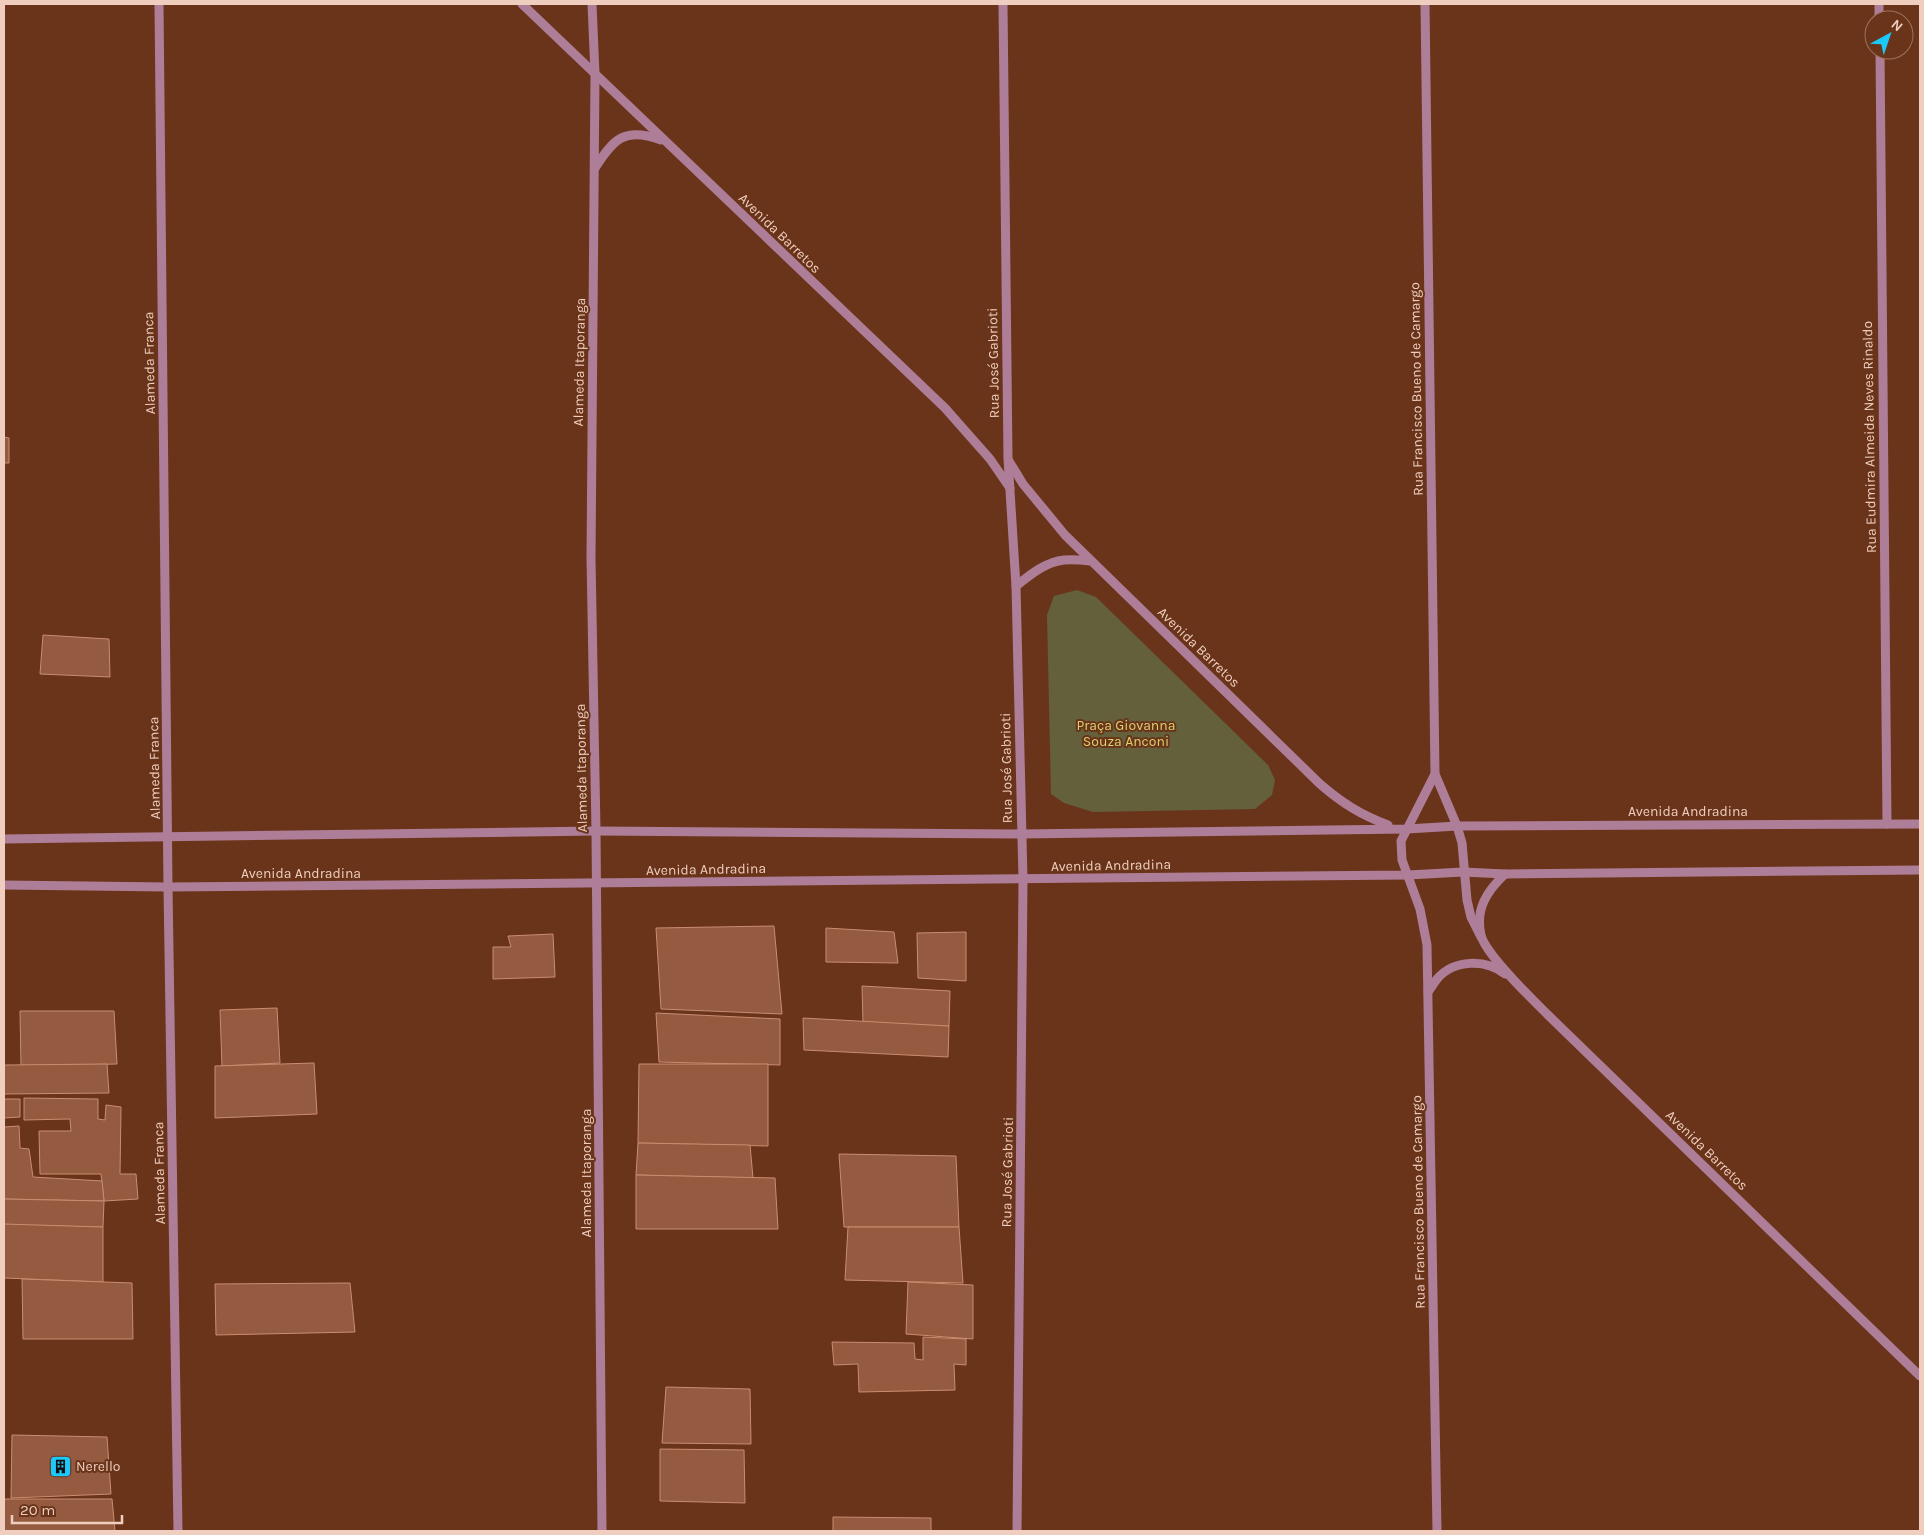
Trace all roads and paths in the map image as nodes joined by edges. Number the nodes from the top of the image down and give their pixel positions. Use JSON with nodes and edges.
{"nodes":[{"id":1,"x":159,"y":4,"type":"edge"},
{"id":2,"x":522,"y":4,"type":"edge"},
{"id":3,"x":592,"y":4,"type":"edge"},
{"id":4,"x":1003,"y":4,"type":"edge"},
{"id":5,"x":1425,"y":4,"type":"edge"},
{"id":6,"x":1880,"y":60,"type":"edge"},
{"id":7,"x":596,"y":74,"type":"junction"},
{"id":8,"x":664,"y":142,"type":"junction"},
{"id":9,"x":595,"y":168,"type":"junction"},
{"id":10,"x":1008,"y":459,"type":"junction"},
{"id":11,"x":1010,"y":488,"type":"junction"},
{"id":12,"x":1091,"y":561,"type":"junction"},
{"id":13,"x":1016,"y":586,"type":"junction"},
{"id":14,"x":1435,"y":774,"type":"junction"},
{"id":15,"x":1887,"y":824,"type":"junction"},
{"id":16,"x":1920,"y":824,"type":"edge"},
{"id":17,"x":1457,"y":826,"type":"junction"},
{"id":18,"x":1393,"y":827,"type":"junction"},
{"id":19,"x":1407,"y":828,"type":"junction"},
{"id":20,"x":596,"y":831,"type":"junction"},
{"id":21,"x":1021,"y":834,"type":"junction"},
{"id":22,"x":168,"y":836,"type":"junction"},
{"id":23,"x":4,"y":839,"type":"edge"},
{"id":24,"x":1920,"y":870,"type":"edge"},
{"id":25,"x":1463,"y":872,"type":"junction"},
{"id":26,"x":1505,"y":874,"type":"junction"},
{"id":27,"x":1408,"y":875,"type":"junction"},
{"id":28,"x":1023,"y":880,"type":"junction"},
{"id":29,"x":597,"y":884,"type":"junction"},
{"id":30,"x":4,"y":885,"type":"edge"},
{"id":31,"x":168,"y":887,"type":"junction"},
{"id":32,"x":1481,"y":937,"type":"junction"},
{"id":33,"x":1515,"y":981,"type":"junction"},
{"id":34,"x":1428,"y":992,"type":"junction"},
{"id":35,"x":1920,"y":1376,"type":"edge"},
{"id":36,"x":178,"y":1531,"type":"edge"},
{"id":37,"x":602,"y":1531,"type":"edge"},
{"id":38,"x":1017,"y":1531,"type":"edge"},
{"id":39,"x":1437,"y":1531,"type":"edge"}],
"edges":[{"from":1,"to":22,"type":"street","name":"Alameda Franca"},
{"from":2,"to":7,"type":"street","name":"Avenida Barretos"},
{"from":3,"to":7,"type":"street","name":"Alameda Itaporanga"},
{"from":4,"to":10,"type":"street","name":"Rua José Gabrioti"},
{"from":5,"to":14,"type":"street","name":"Rua Francisco Bueno de Camargo"},
{"from":6,"to":15,"type":"street","name":"Rua Eudmira Almeida Neves Rinaldo"},
{"from":7,"to":8,"type":"street","name":"Avenida Barretos"},
{"from":7,"to":9,"type":"street","name":"Alameda Itaporanga"},
{"from":8,"to":9,"type":"street"},
{"from":8,"to":11,"type":"street","name":"Avenida Barretos"},
{"from":9,"to":20,"type":"street","name":"Alameda Itaporanga"},
{"from":10,"to":11,"type":"street","name":"Rua José Gabrioti"},
{"from":10,"to":12,"type":"street","name":"Avenida Barretos"},
{"from":11,"to":13,"type":"street","name":"Rua José Gabrioti"},
{"from":12,"to":13,"type":"street"},
{"from":12,"to":18,"type":"street","name":"Avenida Barretos"},
{"from":13,"to":21,"type":"street","name":"Rua José Gabrioti"},
{"from":14,"to":17,"type":"street","name":"Rua Francisco Bueno de Camargo"},
{"from":14,"to":19,"type":"street","name":"Rua Francisco Bueno de Camargo"},
{"from":15,"to":16,"type":"street","name":"Avenida Andradina"},
{"from":15,"to":17,"type":"street","name":"Avenida Andradina"},
{"from":17,"to":19,"type":"street","name":"Avenida Andradina"},
{"from":17,"to":25,"type":"street"},
{"from":18,"to":19,"type":"street","name":"Avenida Andradina"},
{"from":18,"to":21,"type":"street","name":"Avenida Andradina"},
{"from":19,"to":27,"type":"street"},
{"from":20,"to":21,"type":"street","name":"Avenida Andradina"},
{"from":20,"to":22,"type":"street","name":"Avenida Andradina"},
{"from":20,"to":29,"type":"street","name":"Alameda Itaporanga"},
{"from":21,"to":28,"type":"street","name":"Rua José Gabrioti"},
{"from":22,"to":23,"type":"street","name":"Avenida Andradina"},
{"from":22,"to":31,"type":"street","name":"Alameda Franca"},
{"from":24,"to":26,"type":"street","name":"Avenida Andradina"},
{"from":25,"to":26,"type":"street","name":"Avenida Andradina"},
{"from":25,"to":27,"type":"street","name":"Avenida Andradina"},
{"from":25,"to":32,"type":"street","name":"Avenida Barretos"},
{"from":26,"to":32,"type":"street"},
{"from":27,"to":28,"type":"street","name":"Avenida Andradina"},
{"from":27,"to":34,"type":"street","name":"Rua Francisco Bueno de Camargo"},
{"from":28,"to":29,"type":"street","name":"Avenida Andradina"},
{"from":28,"to":38,"type":"street","name":"Rua José Gabrioti"},
{"from":29,"to":31,"type":"street","name":"Avenida Andradina"},
{"from":29,"to":37,"type":"street","name":"Alameda Itaporanga"},
{"from":30,"to":31,"type":"street","name":"Avenida Andradina"},
{"from":31,"to":36,"type":"street","name":"Alameda Franca"},
{"from":32,"to":33,"type":"street","name":"Avenida Barretos"},
{"from":33,"to":34,"type":"street"},
{"from":33,"to":35,"type":"street","name":"Avenida Barretos"},
{"from":34,"to":39,"type":"street","name":"Rua Francisco Bueno de Camargo"}]}
